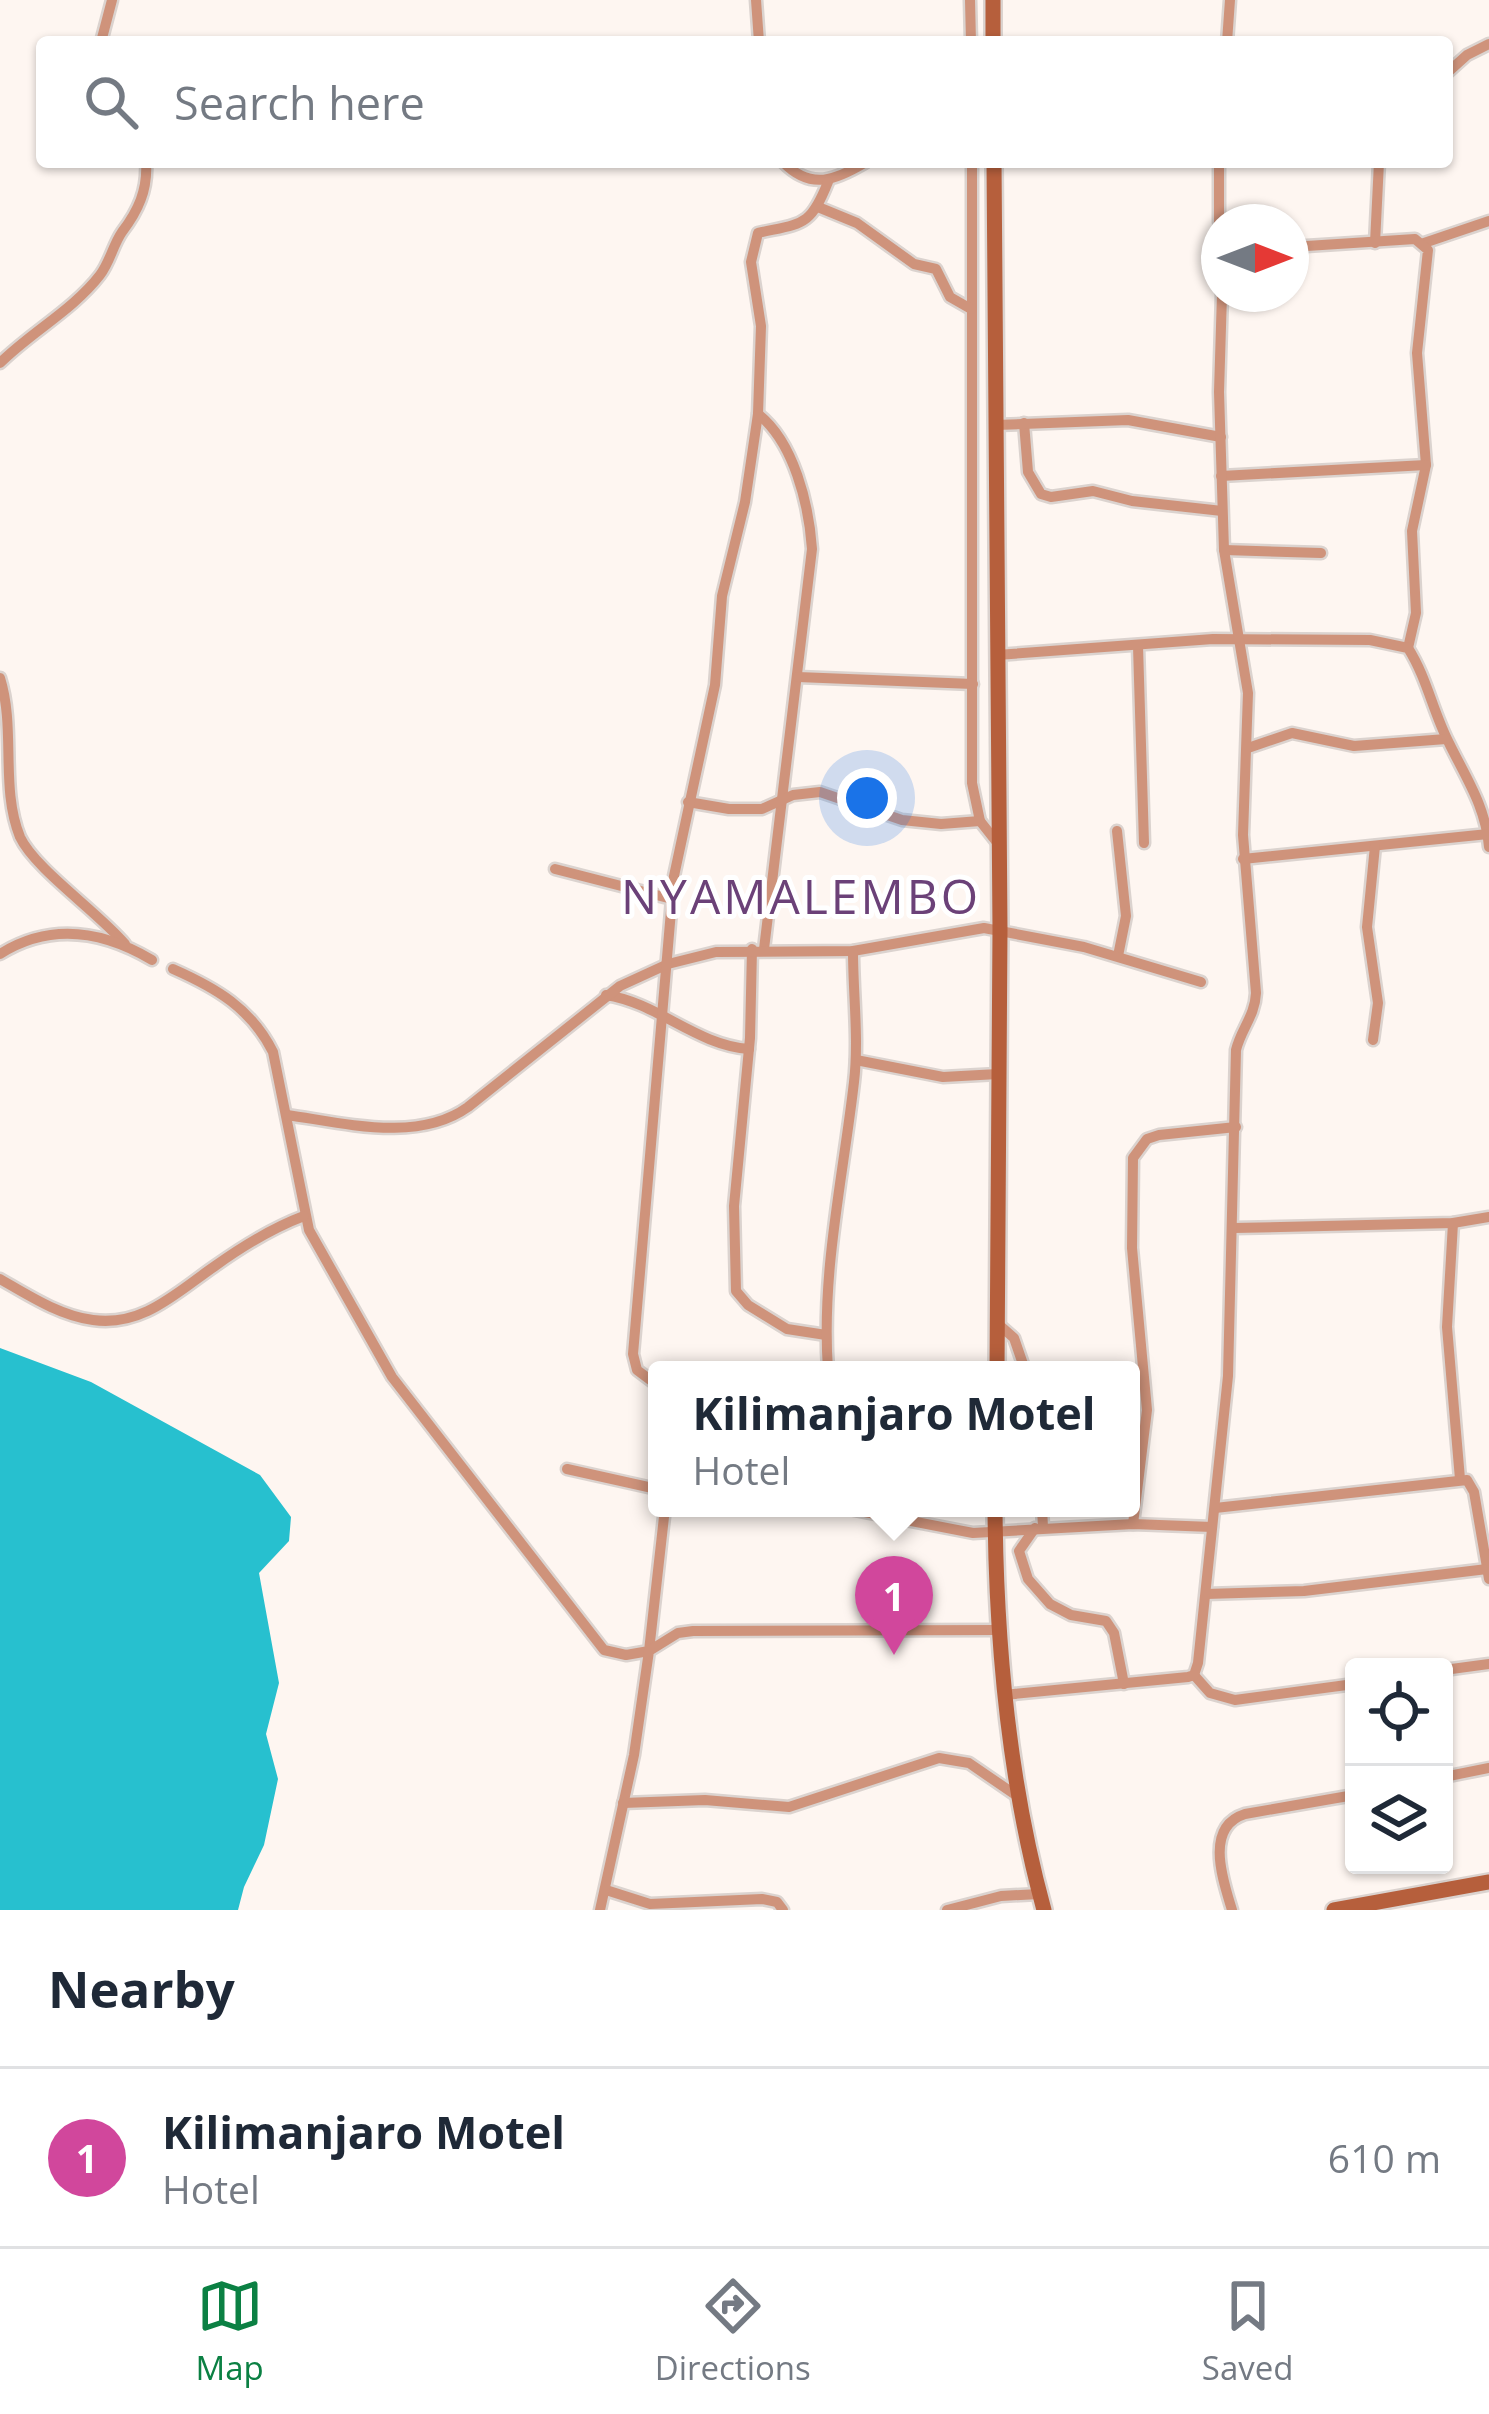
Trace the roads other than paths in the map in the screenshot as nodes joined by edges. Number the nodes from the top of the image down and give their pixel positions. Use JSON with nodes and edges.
{"nodes":[{"id":1,"x":112,"y":0,"type":"edge"},
{"id":2,"x":757,"y":0,"type":"edge"},
{"id":3,"x":970,"y":0,"type":"edge"},
{"id":4,"x":993,"y":0,"type":"edge"},
{"id":5,"x":1230,"y":0,"type":"edge"},
{"id":6,"x":103,"y":36,"type":"edge"},
{"id":7,"x":760,"y":36,"type":"edge"},
{"id":8,"x":968,"y":36,"type":"edge"},
{"id":9,"x":995,"y":36,"type":"edge"},
{"id":10,"x":1227,"y":36,"type":"edge"},
{"id":11,"x":1489,"y":44,"type":"edge"},
{"id":12,"x":1453,"y":68,"type":"edge"},
{"id":13,"x":146,"y":168,"type":"edge"},
{"id":14,"x":791,"y":168,"type":"edge"},
{"id":15,"x":855,"y":168,"type":"edge"},
{"id":16,"x":972,"y":168,"type":"edge"},
{"id":17,"x":994,"y":168,"type":"edge"},
{"id":18,"x":1219,"y":168,"type":"edge"},
{"id":19,"x":1379,"y":168,"type":"edge"},
{"id":20,"x":828,"y":182,"type":"junction"},
{"id":21,"x":1220,"y":204,"type":"edge"},
{"id":22,"x":818,"y":207,"type":"junction"},
{"id":23,"x":1489,"y":221,"type":"edge"},
{"id":24,"x":1375,"y":243,"type":"junction"},
{"id":25,"x":1424,"y":243,"type":"junction"},
{"id":26,"x":1309,"y":246,"type":"edge"},
{"id":27,"x":971,"y":309,"type":"junction"},
{"id":28,"x":1222,"y":312,"type":"edge"},
{"id":29,"x":0,"y":363,"type":"edge"},
{"id":30,"x":758,"y":414,"type":"junction"},
{"id":31,"x":1024,"y":423,"type":"junction"},
{"id":32,"x":996,"y":425,"type":"junction"},
{"id":33,"x":1221,"y":437,"type":"junction"},
{"id":34,"x":1426,"y":465,"type":"junction"},
{"id":35,"x":1221,"y":476,"type":"junction"},
{"id":36,"x":1222,"y":511,"type":"junction"},
{"id":37,"x":1224,"y":550,"type":"junction"},
{"id":38,"x":1321,"y":554,"type":"dead end"},
{"id":39,"x":1242,"y":639,"type":"junction"},
{"id":40,"x":1138,"y":646,"type":"junction"},
{"id":41,"x":1408,"y":648,"type":"junction"},
{"id":42,"x":997,"y":655,"type":"junction"},
{"id":43,"x":798,"y":676,"type":"junction"},
{"id":44,"x":0,"y":678,"type":"edge"},
{"id":45,"x":973,"y":684,"type":"junction"},
{"id":46,"x":1446,"y":739,"type":"junction"},
{"id":47,"x":1248,"y":748,"type":"junction"},
{"id":48,"x":780,"y":800,"type":"junction"},
{"id":49,"x":688,"y":802,"type":"junction"},
{"id":50,"x":980,"y":821,"type":"junction"},
{"id":51,"x":1118,"y":831,"type":"dead end"},
{"id":52,"x":1488,"y":834,"type":"edge"},
{"id":53,"x":1144,"y":843,"type":"dead end"},
{"id":54,"x":999,"y":844,"type":"junction"},
{"id":55,"x":1375,"y":846,"type":"junction"},
{"id":56,"x":1489,"y":847,"type":"edge"},
{"id":57,"x":1243,"y":859,"type":"junction"},
{"id":58,"x":555,"y":869,"type":"dead end"},
{"id":59,"x":672,"y":899,"type":"junction"},
{"id":60,"x":1000,"y":929,"type":"junction"},
{"id":61,"x":125,"y":944,"type":"junction"},
{"id":62,"x":758,"y":949,"type":"junction"},
{"id":63,"x":853,"y":951,"type":"junction"},
{"id":64,"x":0,"y":954,"type":"edge"},
{"id":65,"x":1118,"y":956,"type":"junction"},
{"id":66,"x":152,"y":960,"type":"dead end"},
{"id":67,"x":668,"y":964,"type":"junction"},
{"id":68,"x":173,"y":969,"type":"dead end"},
{"id":69,"x":1201,"y":982,"type":"dead end"},
{"id":70,"x":606,"y":995,"type":"junction"},
{"id":71,"x":665,"y":1015,"type":"junction"},
{"id":72,"x":1373,"y":1040,"type":"dead end"},
{"id":73,"x":748,"y":1049,"type":"junction"},
{"id":74,"x":856,"y":1060,"type":"junction"},
{"id":75,"x":998,"y":1074,"type":"junction"},
{"id":76,"x":286,"y":1115,"type":"junction"},
{"id":77,"x":1236,"y":1127,"type":"junction"},
{"id":78,"x":304,"y":1216,"type":"junction"},
{"id":79,"x":1489,"y":1217,"type":"edge"},
{"id":80,"x":1453,"y":1223,"type":"junction"},
{"id":81,"x":1234,"y":1228,"type":"junction"},
{"id":82,"x":0,"y":1279,"type":"edge"},
{"id":83,"x":997,"y":1323,"type":"junction"},
{"id":84,"x":826,"y":1335,"type":"junction"},
{"id":85,"x":827,"y":1361,"type":"edge"},
{"id":86,"x":997,"y":1361,"type":"edge"},
{"id":87,"x":1022,"y":1361,"type":"edge"},
{"id":88,"x":648,"y":1378,"type":"edge"},
{"id":89,"x":1140,"y":1467,"type":"edge"},
{"id":90,"x":567,"y":1469,"type":"dead end"},
{"id":91,"x":1460,"y":1479,"type":"junction"},
{"id":92,"x":648,"y":1488,"type":"edge"},
{"id":93,"x":1214,"y":1508,"type":"junction"},
{"id":94,"x":664,"y":1517,"type":"edge"},
{"id":95,"x":886,"y":1517,"type":"edge"},
{"id":96,"x":995,"y":1517,"type":"edge"},
{"id":97,"x":1041,"y":1517,"type":"edge"},
{"id":98,"x":1134,"y":1517,"type":"edge"},
{"id":99,"x":1133,"y":1524,"type":"junction"},
{"id":100,"x":1213,"y":1526,"type":"junction"},
{"id":101,"x":1039,"y":1528,"type":"junction"},
{"id":102,"x":995,"y":1533,"type":"junction"},
{"id":103,"x":1488,"y":1574,"type":"edge"},
{"id":104,"x":1205,"y":1594,"type":"junction"},
{"id":105,"x":999,"y":1630,"type":"junction"},
{"id":106,"x":649,"y":1652,"type":"junction"},
{"id":107,"x":1489,"y":1664,"type":"edge"},
{"id":108,"x":1453,"y":1669,"type":"edge"},
{"id":109,"x":1194,"y":1676,"type":"junction"},
{"id":110,"x":1124,"y":1684,"type":"junction"},
{"id":111,"x":1345,"y":1685,"type":"edge"},
{"id":112,"x":1004,"y":1695,"type":"junction"},
{"id":113,"x":1489,"y":1768,"type":"edge"},
{"id":114,"x":1453,"y":1775,"type":"edge"},
{"id":115,"x":1017,"y":1796,"type":"junction"},
{"id":116,"x":1345,"y":1798,"type":"edge"},
{"id":117,"x":623,"y":1803,"type":"junction"},
{"id":118,"x":1489,"y":1882,"type":"edge"},
{"id":119,"x":606,"y":1890,"type":"junction"},
{"id":120,"x":1041,"y":1902,"type":"edge"},
{"id":121,"x":1372,"y":1907,"type":"edge"},
{"id":122,"x":600,"y":1910,"type":"edge"},
{"id":123,"x":783,"y":1910,"type":"edge"},
{"id":124,"x":947,"y":1910,"type":"edge"},
{"id":125,"x":1232,"y":1910,"type":"edge"},
{"id":126,"x":1334,"y":1910,"type":"edge"}],
"edges":[{"from":1,"to":6,"type":"street"},
{"from":2,"to":7,"type":"street"},
{"from":3,"to":8,"type":"street"},
{"from":4,"to":9,"type":"street"},
{"from":5,"to":10,"type":"street"},
{"from":11,"to":12,"type":"street"},
{"from":13,"to":29,"type":"street"},
{"from":14,"to":20,"type":"street"},
{"from":15,"to":20,"type":"street"},
{"from":16,"to":27,"type":"street"},
{"from":17,"to":32,"type":"street"},
{"from":18,"to":21,"type":"street"},
{"from":19,"to":24,"type":"street"},
{"from":20,"to":22,"type":"street"},
{"from":22,"to":27,"type":"street"},
{"from":22,"to":30,"type":"street"},
{"from":23,"to":25,"type":"street"},
{"from":24,"to":25,"type":"street"},
{"from":24,"to":26,"type":"street"},
{"from":25,"to":34,"type":"street"},
{"from":27,"to":45,"type":"street"},
{"from":28,"to":33,"type":"street"},
{"from":30,"to":43,"type":"street"},
{"from":30,"to":49,"type":"street"},
{"from":31,"to":32,"type":"street"},
{"from":31,"to":33,"type":"street"},
{"from":31,"to":36,"type":"street"},
{"from":32,"to":42,"type":"street"},
{"from":33,"to":35,"type":"street"},
{"from":34,"to":35,"type":"street"},
{"from":34,"to":41,"type":"street"},
{"from":35,"to":36,"type":"street"},
{"from":36,"to":37,"type":"street"},
{"from":37,"to":38,"type":"street"},
{"from":37,"to":39,"type":"street"},
{"from":39,"to":40,"type":"street"},
{"from":39,"to":41,"type":"street"},
{"from":39,"to":47,"type":"street"},
{"from":40,"to":42,"type":"street"},
{"from":40,"to":53,"type":"street"},
{"from":41,"to":46,"type":"street"},
{"from":42,"to":54,"type":"street"},
{"from":43,"to":45,"type":"street"},
{"from":43,"to":48,"type":"street"},
{"from":44,"to":61,"type":"street"},
{"from":45,"to":50,"type":"street"},
{"from":46,"to":47,"type":"street"},
{"from":46,"to":52,"type":"street"},
{"from":47,"to":57,"type":"street"},
{"from":48,"to":49,"type":"street"},
{"from":48,"to":50,"type":"street"},
{"from":48,"to":62,"type":"street"},
{"from":49,"to":59,"type":"street"},
{"from":50,"to":54,"type":"street"},
{"from":51,"to":65,"type":"street"},
{"from":52,"to":55,"type":"street"},
{"from":52,"to":56,"type":"street"},
{"from":54,"to":60,"type":"street"},
{"from":55,"to":57,"type":"street"},
{"from":55,"to":72,"type":"street"},
{"from":57,"to":77,"type":"street"},
{"from":58,"to":59,"type":"street"},
{"from":59,"to":67,"type":"street"},
{"from":60,"to":63,"type":"street"},
{"from":60,"to":65,"type":"street"},
{"from":60,"to":75,"type":"street"},
{"from":61,"to":64,"type":"street"},
{"from":61,"to":66,"type":"street"},
{"from":62,"to":63,"type":"street"},
{"from":62,"to":67,"type":"street"},
{"from":62,"to":73,"type":"street"},
{"from":63,"to":74,"type":"street"},
{"from":65,"to":69,"type":"street"},
{"from":67,"to":70,"type":"street"},
{"from":67,"to":71,"type":"street"},
{"from":68,"to":76,"type":"street"},
{"from":70,"to":71,"type":"street"},
{"from":70,"to":76,"type":"street"},
{"from":71,"to":73,"type":"street"},
{"from":71,"to":88,"type":"street"},
{"from":73,"to":84,"type":"street"},
{"from":74,"to":75,"type":"street"},
{"from":74,"to":84,"type":"street"},
{"from":75,"to":83,"type":"street"},
{"from":76,"to":78,"type":"street"},
{"from":77,"to":81,"type":"street"},
{"from":77,"to":89,"type":"street"},
{"from":78,"to":82,"type":"street"},
{"from":78,"to":106,"type":"street"},
{"from":79,"to":80,"type":"street"},
{"from":80,"to":81,"type":"street"},
{"from":80,"to":91,"type":"street"},
{"from":81,"to":93,"type":"street"},
{"from":83,"to":86,"type":"street"},
{"from":83,"to":87,"type":"street"},
{"from":84,"to":85,"type":"street"},
{"from":90,"to":92,"type":"street"},
{"from":91,"to":93,"type":"street"},
{"from":91,"to":103,"type":"street"},
{"from":93,"to":100,"type":"street"},
{"from":94,"to":106,"type":"street"},
{"from":95,"to":102,"type":"street"},
{"from":96,"to":102,"type":"street"},
{"from":97,"to":101,"type":"street"},
{"from":98,"to":99,"type":"street"},
{"from":99,"to":100,"type":"street"},
{"from":99,"to":101,"type":"street"},
{"from":100,"to":104,"type":"street"},
{"from":101,"to":102,"type":"street"},
{"from":101,"to":110,"type":"street"},
{"from":102,"to":105,"type":"street"},
{"from":103,"to":104,"type":"street"},
{"from":104,"to":109,"type":"street"},
{"from":105,"to":106,"type":"street"},
{"from":105,"to":112,"type":"street"},
{"from":106,"to":117,"type":"street"},
{"from":107,"to":108,"type":"street"},
{"from":109,"to":110,"type":"street"},
{"from":109,"to":111,"type":"street"},
{"from":110,"to":112,"type":"street"},
{"from":112,"to":115,"type":"street"},
{"from":113,"to":114,"type":"street"},
{"from":115,"to":117,"type":"street"},
{"from":115,"to":120,"type":"street"},
{"from":116,"to":125,"type":"street"},
{"from":117,"to":119,"type":"street"},
{"from":118,"to":121,"type":"street"},
{"from":119,"to":122,"type":"street"},
{"from":119,"to":123,"type":"street"},
{"from":120,"to":124,"type":"street"},
{"from":121,"to":126,"type":"street"}]}
